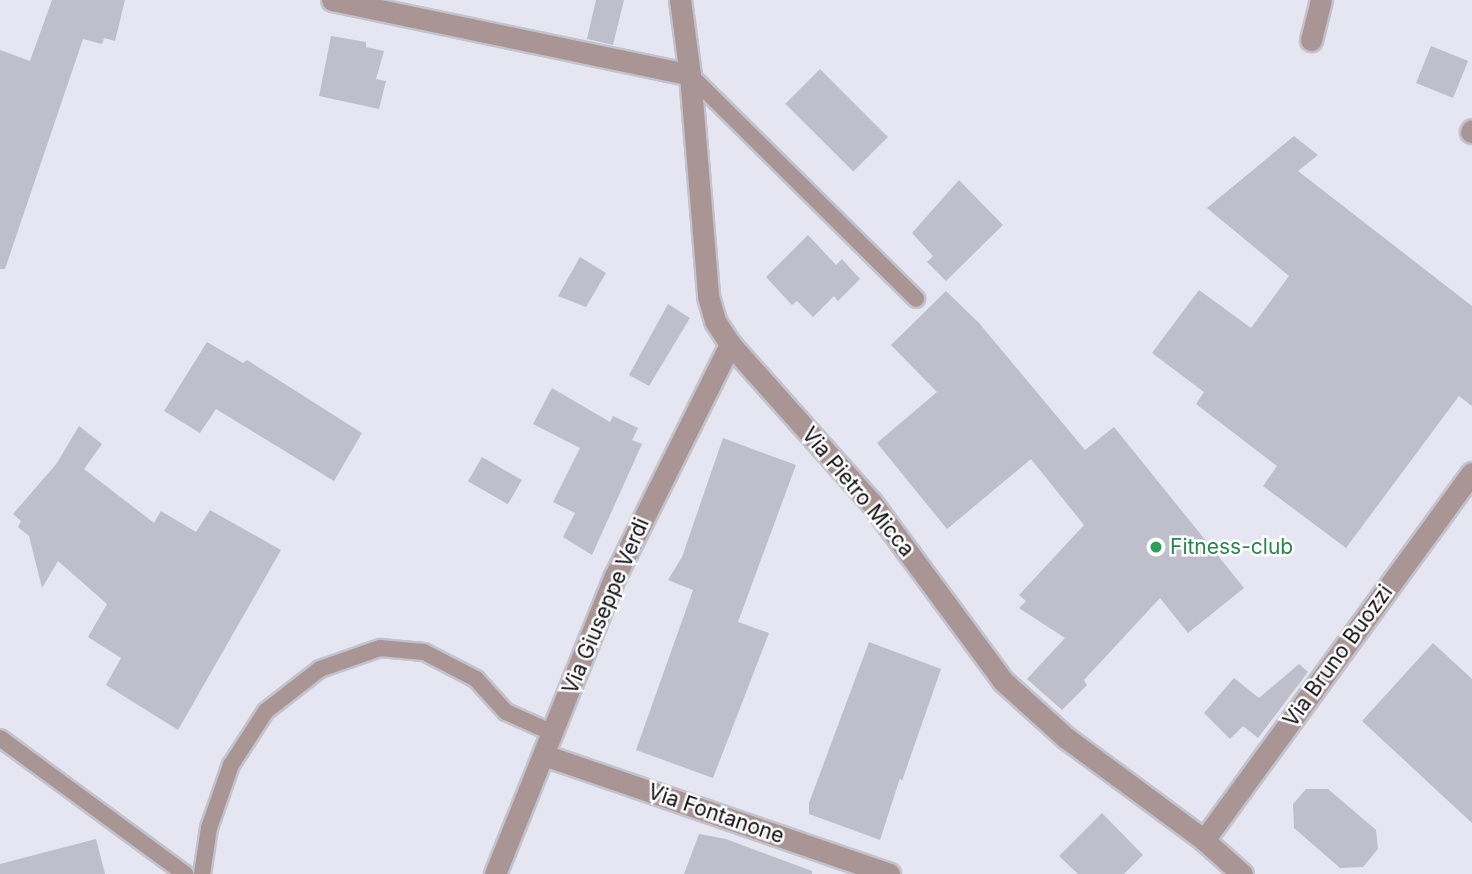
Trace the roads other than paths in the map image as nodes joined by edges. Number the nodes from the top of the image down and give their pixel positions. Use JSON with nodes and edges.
{"nodes":[{"id":1,"x":332,"y":0,"type":"edge"},
{"id":2,"x":680,"y":0,"type":"edge"},
{"id":3,"x":1321,"y":0,"type":"edge"},
{"id":4,"x":1311,"y":40,"type":"dead end"},
{"id":5,"x":690,"y":75,"type":"junction"},
{"id":6,"x":916,"y":299,"type":"dead end"},
{"id":7,"x":730,"y":344,"type":"junction"},
{"id":8,"x":1472,"y":473,"type":"edge"},
{"id":9,"x":553,"y":733,"type":"junction"},
{"id":10,"x":0,"y":738,"type":"edge"},
{"id":11,"x":544,"y":755,"type":"junction"},
{"id":12,"x":1204,"y":840,"type":"junction"},
{"id":13,"x":185,"y":874,"type":"edge"},
{"id":14,"x":202,"y":874,"type":"edge"},
{"id":15,"x":495,"y":874,"type":"edge"},
{"id":16,"x":888,"y":874,"type":"edge"},
{"id":17,"x":1242,"y":874,"type":"edge"}],
"edges":[{"from":1,"to":5,"type":"street"},
{"from":2,"to":5,"type":"street","name":"Via Pietro Micca"},
{"from":3,"to":4,"type":"street"},
{"from":5,"to":6,"type":"lane"},
{"from":5,"to":7,"type":"street","name":"Via Pietro Micca"},
{"from":7,"to":9,"type":"street","name":"Via Giuseppe Verdi"},
{"from":7,"to":12,"type":"street","name":"Via Pietro Micca"},
{"from":8,"to":12,"type":"street","name":"Via Bruno Buozzi"},
{"from":9,"to":11,"type":"street","name":"Via Giuseppe Verdi"},
{"from":9,"to":14,"type":"lane"},
{"from":10,"to":13,"type":"lane"},
{"from":11,"to":15,"type":"street","name":"Via Giuseppe Verdi"},
{"from":11,"to":16,"type":"street","name":"Via Fontanone"},
{"from":12,"to":17,"type":"street","name":"Via Pietro Micca"}]}
